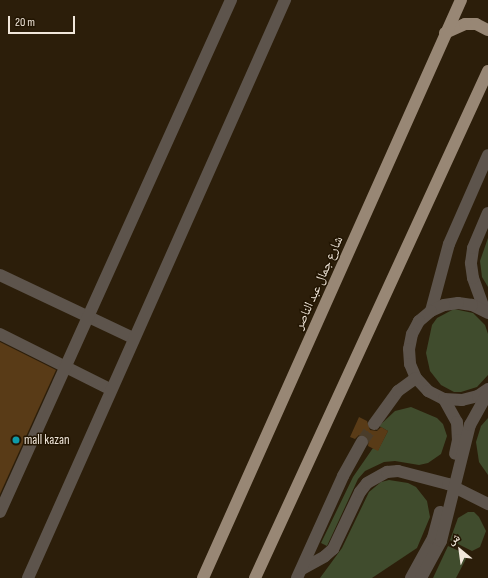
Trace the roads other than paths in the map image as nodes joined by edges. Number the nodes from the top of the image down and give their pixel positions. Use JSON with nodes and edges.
{"nodes":[{"id":1,"x":231,"y":0,"type":"edge"},
{"id":2,"x":285,"y":0,"type":"edge"},
{"id":3,"x":461,"y":0,"type":"edge"},
{"id":4,"x":488,"y":30,"type":"edge"},
{"id":5,"x":445,"y":33,"type":"junction"},
{"id":6,"x":488,"y":71,"type":"edge"},
{"id":7,"x":488,"y":155,"type":"edge"},
{"id":8,"x":488,"y":213,"type":"edge"},
{"id":9,"x":0,"y":275,"type":"edge"},
{"id":10,"x":431,"y":311,"type":"junction"},
{"id":11,"x":487,"y":312,"type":"edge"},
{"id":12,"x":88,"y":318,"type":"junction"},
{"id":13,"x":0,"y":334,"type":"edge"},
{"id":14,"x":133,"y":338,"type":"junction"},
{"id":15,"x":65,"y":368,"type":"junction"},
{"id":16,"x":416,"y":378,"type":"junction"},
{"id":17,"x":110,"y":389,"type":"junction"},
{"id":18,"x":488,"y":391,"type":"edge"},
{"id":19,"x":444,"y":399,"type":"junction"},
{"id":20,"x":374,"y":424,"type":"tunnel mouth"},
{"id":21,"x":362,"y":442,"type":"tunnel mouth"},
{"id":22,"x":451,"y":486,"type":"junction"},
{"id":23,"x":488,"y":504,"type":"edge"},
{"id":24,"x":0,"y":512,"type":"edge"},
{"id":25,"x":300,"y":573,"type":"edge"},
{"id":26,"x":28,"y":578,"type":"edge"},
{"id":27,"x":203,"y":578,"type":"edge"},
{"id":28,"x":255,"y":578,"type":"edge"},
{"id":29,"x":411,"y":578,"type":"edge"},
{"id":30,"x":421,"y":578,"type":"edge"}],
"edges":[{"from":1,"to":12,"type":"street"},
{"from":2,"to":14,"type":"street"},
{"from":3,"to":5,"type":"main road","name":"شارع جمال عبد الناصر"},
{"from":4,"to":5,"type":"main road"},
{"from":5,"to":27,"type":"main road","name":"شارع جمال عبد الناصر"},
{"from":6,"to":28,"type":"main road"},
{"from":7,"to":10,"type":"street"},
{"from":8,"to":11,"type":"street"},
{"from":9,"to":12,"type":"street"},
{"from":10,"to":11,"type":"street"},
{"from":10,"to":16,"type":"street"},
{"from":12,"to":14,"type":"street"},
{"from":12,"to":15,"type":"street"},
{"from":13,"to":15,"type":"street"},
{"from":14,"to":17,"type":"street"},
{"from":15,"to":17,"type":"street"},
{"from":15,"to":24,"type":"street"},
{"from":16,"to":19,"type":"street"},
{"from":16,"to":20,"type":"street"},
{"from":17,"to":26,"type":"street"},
{"from":18,"to":19,"type":"street"},
{"from":18,"to":22,"type":"street"},
{"from":19,"to":22,"type":"street"},
{"from":21,"to":25,"type":"street"},
{"from":22,"to":23,"type":"street"},
{"from":22,"to":25,"type":"street"},
{"from":22,"to":29,"type":"street"},
{"from":22,"to":30,"type":"street"}]}
